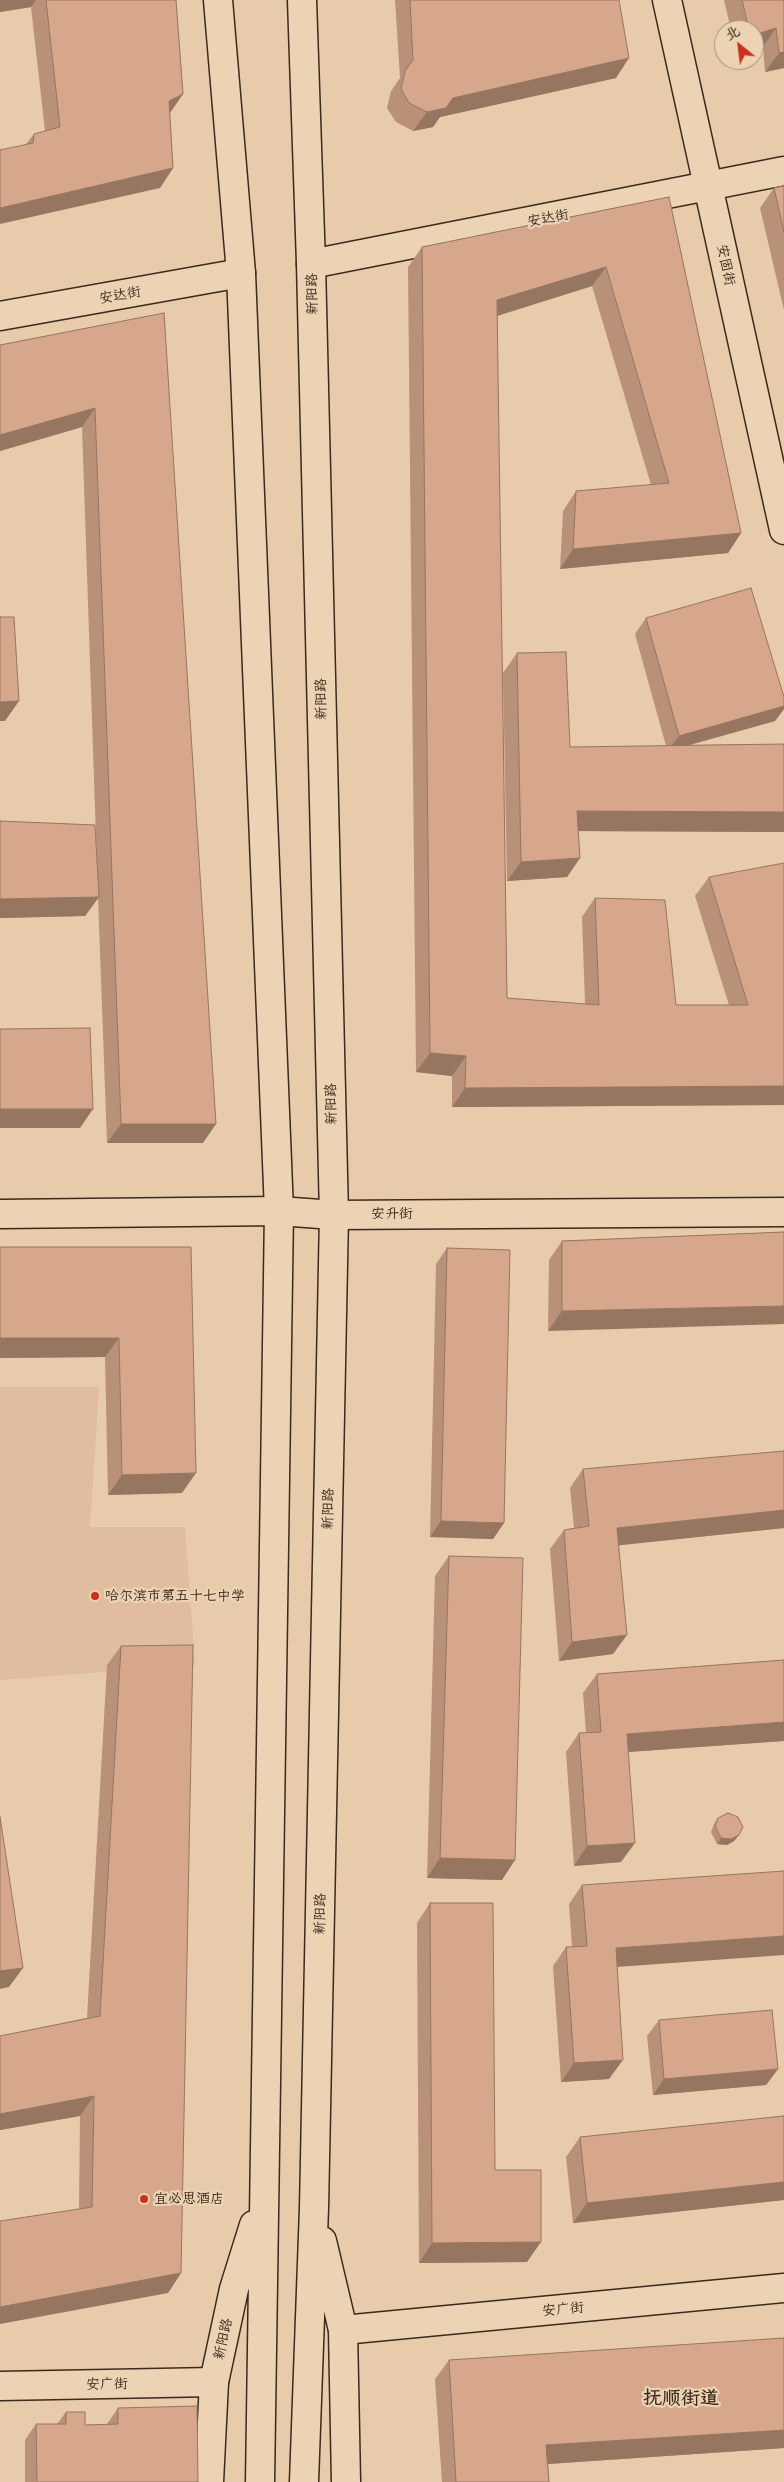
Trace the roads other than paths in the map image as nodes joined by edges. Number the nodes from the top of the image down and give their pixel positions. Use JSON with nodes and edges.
{"nodes":[{"id":1,"x":218,"y":0,"type":"edge"},
{"id":2,"x":302,"y":0,"type":"edge"},
{"id":3,"x":667,"y":0,"type":"edge"},
{"id":4,"x":784,"y":171,"type":"edge"},
{"id":5,"x":710,"y":187,"type":"junction"},
{"id":6,"x":311,"y":264,"type":"junction"},
{"id":7,"x":241,"y":273,"type":"junction"},
{"id":8,"x":0,"y":316,"type":"edge"},
{"id":9,"x":784,"y":530,"type":"edge"},
{"id":10,"x":279,"y":1211,"type":"junction"},
{"id":11,"x":784,"y":1212,"type":"edge"},
{"id":12,"x":0,"y":1214,"type":"edge"},
{"id":13,"x":334,"y":1215,"type":"junction"},
{"id":14,"x":262,"y":2200,"type":"junction"},
{"id":15,"x":314,"y":2208,"type":"junction"},
{"id":16,"x":784,"y":2288,"type":"edge"},
{"id":17,"x":343,"y":2330,"type":"junction"},
{"id":18,"x":214,"y":2382,"type":"junction"},
{"id":19,"x":0,"y":2386,"type":"edge"},
{"id":20,"x":209,"y":2482,"type":"edge"},
{"id":21,"x":260,"y":2482,"type":"edge"},
{"id":22,"x":304,"y":2482,"type":"edge"},
{"id":23,"x":346,"y":2482,"type":"edge"}],
"edges":[{"from":1,"to":7,"type":"main road","name":"新阳路"},
{"from":2,"to":6,"type":"main road","name":"新阳路"},
{"from":3,"to":5,"type":"main road","name":"安固街"},
{"from":4,"to":5,"type":"main road","name":"安达街"},
{"from":5,"to":6,"type":"main road","name":"安达街"},
{"from":5,"to":9,"type":"main road","name":"安固街"},
{"from":6,"to":13,"type":"main road","name":"新阳路"},
{"from":7,"to":8,"type":"main road","name":"安达街"},
{"from":7,"to":10,"type":"main road","name":"新阳路"},
{"from":10,"to":12,"type":"main road","name":"安升街"},
{"from":10,"to":13,"type":"main road","name":"安升街"},
{"from":10,"to":14,"type":"main road","name":"新阳路"},
{"from":11,"to":13,"type":"main road","name":"安升街"},
{"from":13,"to":15,"type":"main road","name":"新阳路"},
{"from":14,"to":18,"type":"main road","name":"新阳路"},
{"from":14,"to":21,"type":"main road","name":"新阳路"},
{"from":15,"to":17,"type":"main road","name":"新阳路"},
{"from":15,"to":22,"type":"main road","name":"新阳路"},
{"from":16,"to":17,"type":"main road","name":"安广街"},
{"from":17,"to":23,"type":"main road","name":"新阳路"},
{"from":18,"to":19,"type":"main road","name":"安广街"},
{"from":18,"to":20,"type":"main road","name":"新阳路"}]}
